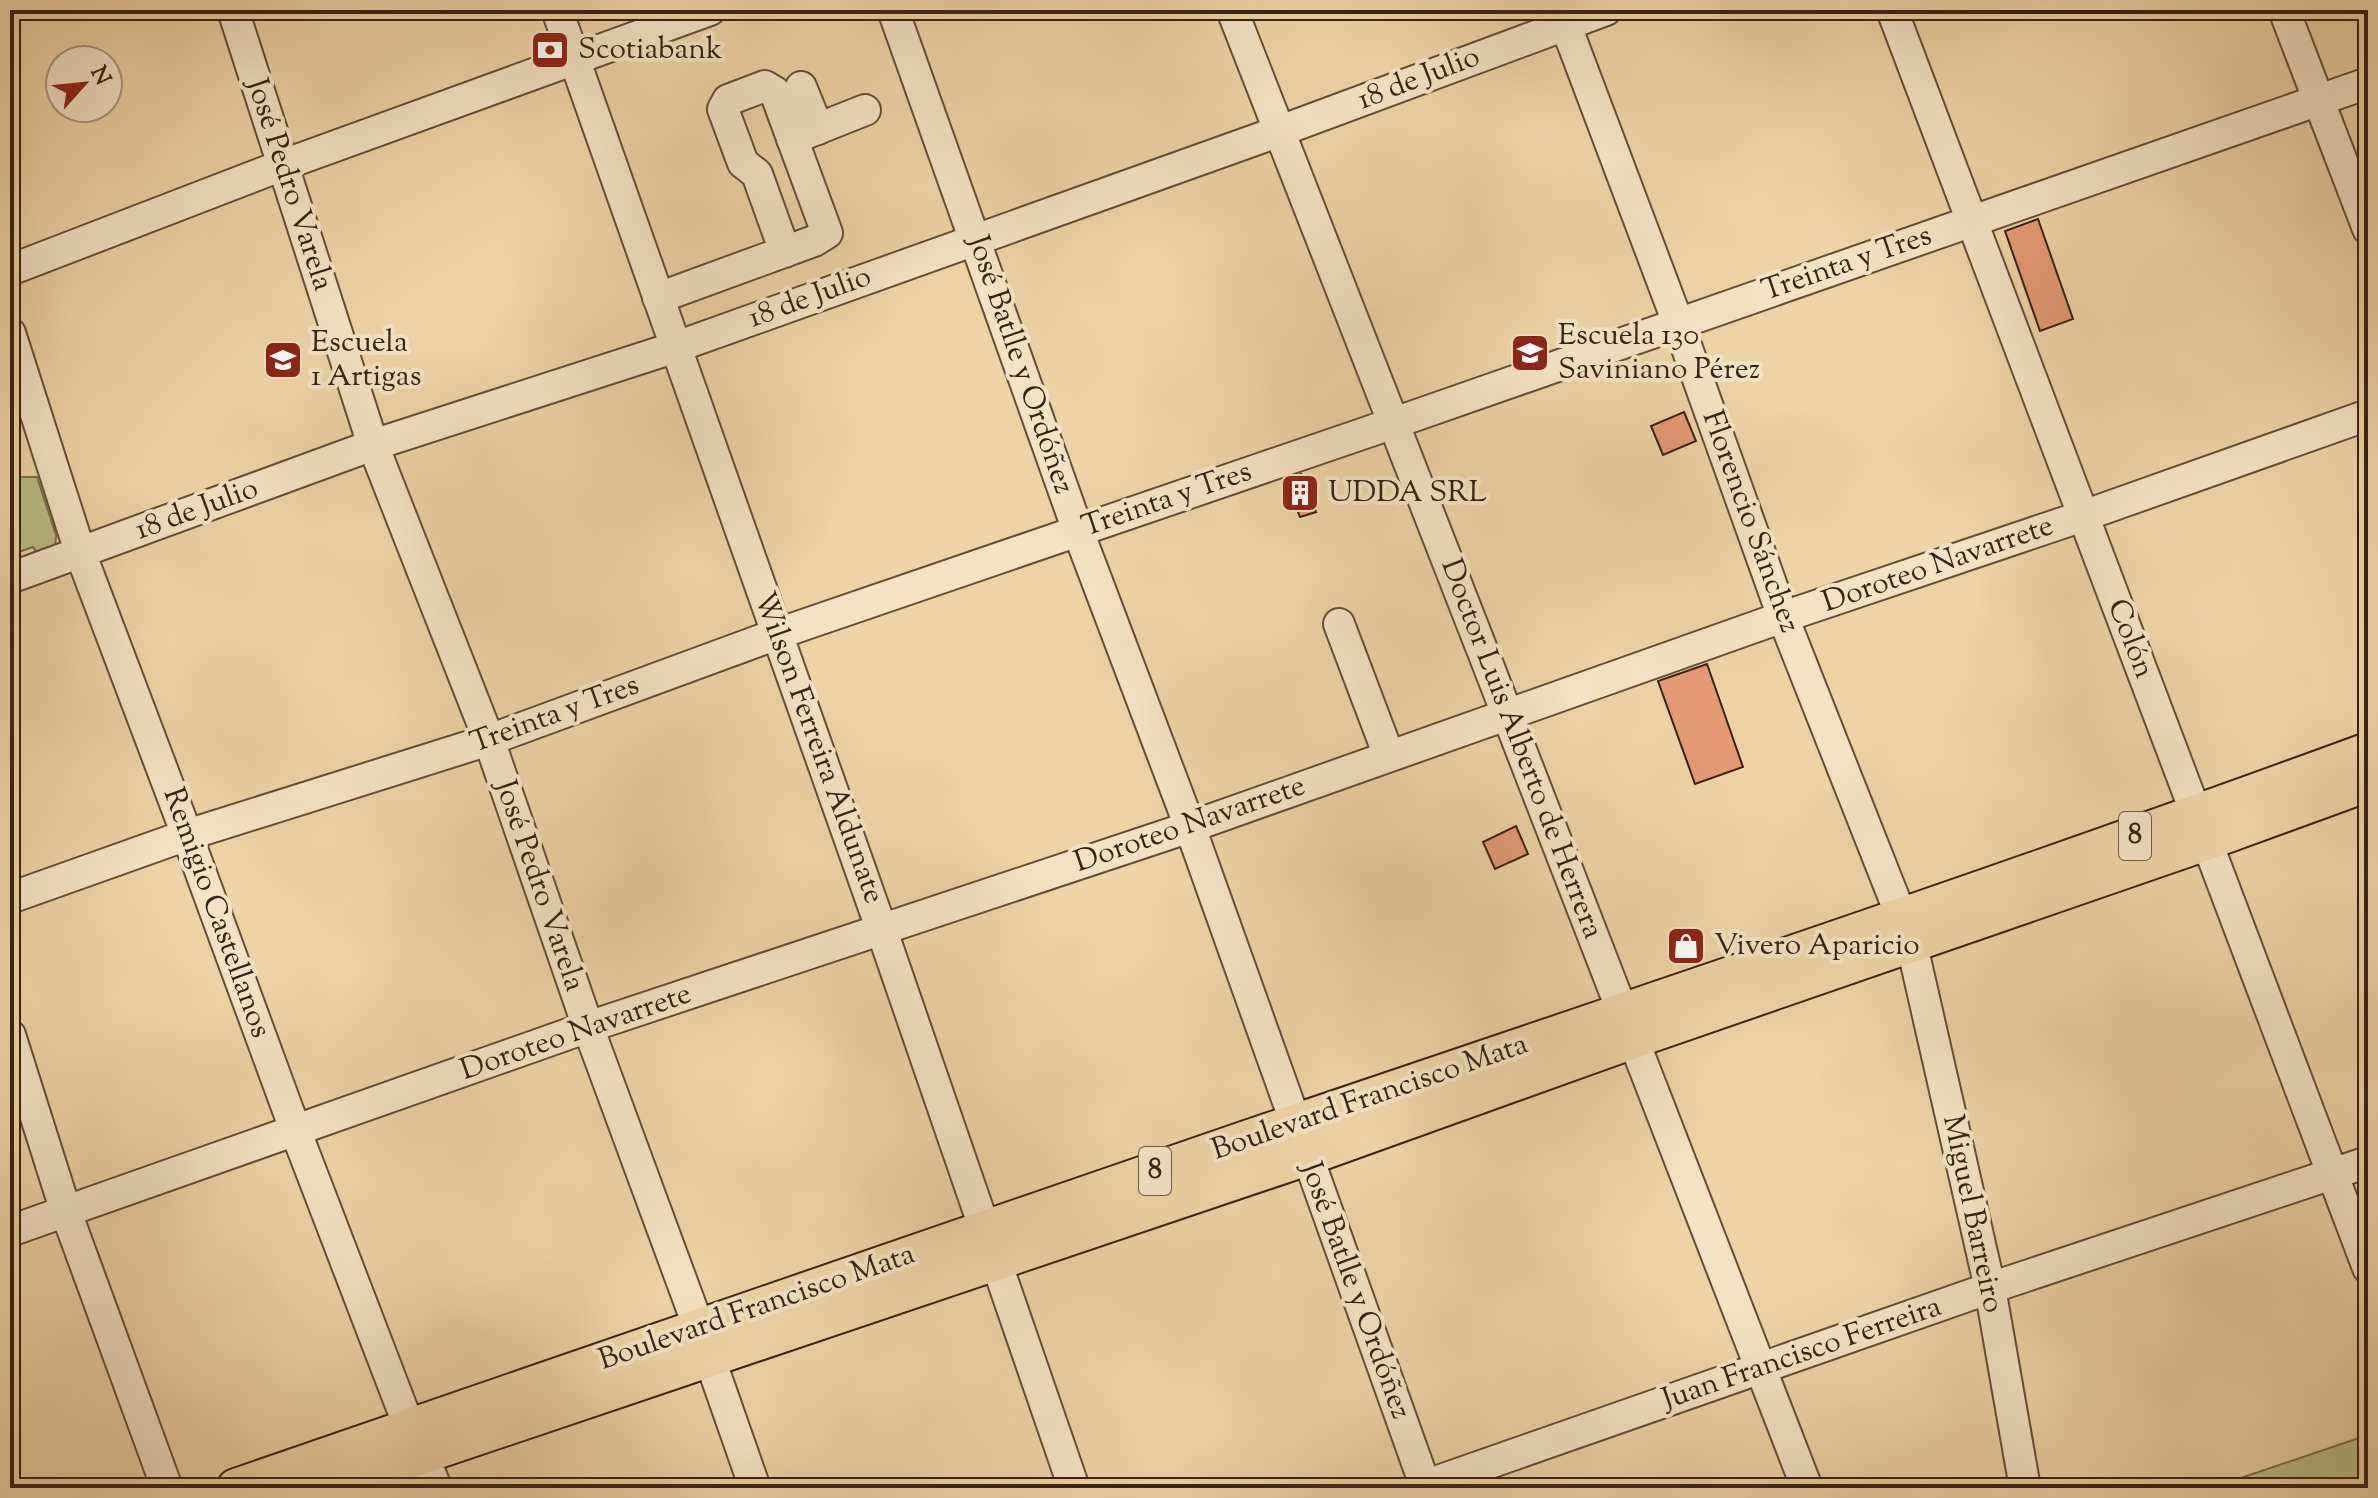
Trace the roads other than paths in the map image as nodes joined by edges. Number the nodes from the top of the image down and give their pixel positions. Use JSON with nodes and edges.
{"nodes":[{"id":1,"x":233,"y":10,"type":"edge"},
{"id":2,"x":557,"y":10,"type":"edge"},
{"id":3,"x":710,"y":10,"type":"edge"},
{"id":4,"x":893,"y":10,"type":"edge"},
{"id":5,"x":1232,"y":10,"type":"edge"},
{"id":6,"x":1606,"y":10,"type":"edge"},
{"id":7,"x":1892,"y":10,"type":"edge"},
{"id":8,"x":2284,"y":10,"type":"edge"},
{"id":9,"x":1563,"y":17,"type":"edge"},
{"id":10,"x":574,"y":59,"type":"junction"},
{"id":11,"x":2368,"y":83,"type":"edge"},
{"id":12,"x":801,"y":87,"type":"dead end"},
{"id":13,"x":2320,"y":100,"type":"junction"},
{"id":14,"x":865,"y":110,"type":"dead end"},
{"id":15,"x":1280,"y":131,"type":"junction"},
{"id":16,"x":805,"y":134,"type":"junction"},
{"id":17,"x":283,"y":165,"type":"junction"},
{"id":18,"x":1973,"y":221,"type":"junction"},
{"id":19,"x":2368,"y":229,"type":"edge"},
{"id":20,"x":976,"y":239,"type":"junction"},
{"id":21,"x":800,"y":247,"type":"junction"},
{"id":22,"x":10,"y":270,"type":"edge"},
{"id":23,"x":826,"y":292,"type":"junction"},
{"id":24,"x":658,"y":298,"type":"junction"},
{"id":25,"x":1678,"y":323,"type":"junction"},
{"id":26,"x":10,"y":333,"type":"edge"},
{"id":27,"x":676,"y":347,"type":"junction"},
{"id":28,"x":2368,"y":415,"type":"edge"},
{"id":29,"x":1394,"y":423,"type":"junction"},
{"id":30,"x":373,"y":445,"type":"junction"},
{"id":31,"x":2083,"y":516,"type":"junction"},
{"id":32,"x":1078,"y":531,"type":"junction"},
{"id":33,"x":80,"y":552,"type":"junction"},
{"id":34,"x":10,"y":578,"type":"edge"},
{"id":35,"x":1783,"y":617,"type":"junction"},
{"id":36,"x":1339,"y":624,"type":"dead end"},
{"id":37,"x":777,"y":634,"type":"junction"},
{"id":38,"x":1509,"y":713,"type":"junction"},
{"id":39,"x":489,"y":740,"type":"junction"},
{"id":40,"x":2368,"y":752,"type":"edge"},
{"id":41,"x":1389,"y":756,"type":"junction"},
{"id":42,"x":2368,"y":782,"type":"edge"},
{"id":43,"x":1190,"y":827,"type":"junction"},
{"id":44,"x":2201,"y":828,"type":"junction"},
{"id":45,"x":187,"y":835,"type":"junction"},
{"id":46,"x":10,"y":898,"type":"edge"},
{"id":47,"x":881,"y":928,"type":"junction"},
{"id":48,"x":1906,"y":928,"type":"junction"},
{"id":49,"x":1627,"y":1026,"type":"junction"},
{"id":50,"x":588,"y":1027,"type":"junction"},
{"id":51,"x":10,"y":1035,"type":"edge"},
{"id":52,"x":296,"y":1132,"type":"junction"},
{"id":53,"x":1301,"y":1140,"type":"junction"},
{"id":54,"x":2368,"y":1162,"type":"edge"},
{"id":55,"x":2332,"y":1175,"type":"junction"},
{"id":56,"x":66,"y":1212,"type":"junction"},
{"id":57,"x":10,"y":1231,"type":"edge"},
{"id":58,"x":991,"y":1244,"type":"junction"},
{"id":59,"x":2368,"y":1268,"type":"edge"},
{"id":60,"x":1990,"y":1288,"type":"junction"},
{"id":61,"x":705,"y":1344,"type":"junction"},
{"id":62,"x":1761,"y":1369,"type":"junction"},
{"id":63,"x":423,"y":1457,"type":"edge"},
{"id":64,"x":1423,"y":1487,"type":"edge"},
{"id":65,"x":167,"y":1488,"type":"edge"},
{"id":66,"x":236,"y":1488,"type":"edge"},
{"id":67,"x":330,"y":1488,"type":"edge"},
{"id":68,"x":755,"y":1488,"type":"edge"},
{"id":69,"x":1074,"y":1488,"type":"edge"},
{"id":70,"x":1807,"y":1488,"type":"edge"},
{"id":71,"x":2025,"y":1488,"type":"edge"}],
"edges":[{"from":1,"to":17,"type":"street","name":"José Pedro Varela"},
{"from":2,"to":10,"type":"street","name":"Wilson Ferreira Aldunate"},
{"from":3,"to":10,"type":"street"},
{"from":4,"to":20,"type":"street","name":"José Batlle y Ordóñez"},
{"from":5,"to":15,"type":"street","name":"Doctor Luis Alberto de Herrera"},
{"from":6,"to":9,"type":"street","name":"18 de Julio"},
{"from":7,"to":18,"type":"street","name":"Colón"},
{"from":8,"to":13,"type":"street"},
{"from":9,"to":15,"type":"street","name":"18 de Julio"},
{"from":9,"to":25,"type":"street","name":"Florencio Sánchez"},
{"from":10,"to":17,"type":"street"},
{"from":10,"to":24,"type":"street","name":"Wilson Ferreira Aldunate"},
{"from":11,"to":13,"type":"street","name":"Treinta y Tres"},
{"from":12,"to":16,"type":"street"},
{"from":13,"to":18,"type":"street","name":"Treinta y Tres"},
{"from":13,"to":19,"type":"street"},
{"from":14,"to":16,"type":"street"},
{"from":15,"to":20,"type":"street","name":"18 de Julio"},
{"from":15,"to":29,"type":"street","name":"Doctor Luis Alberto de Herrera"},
{"from":16,"to":21,"type":"street"},
{"from":16,"to":21,"type":"street"},
{"from":17,"to":22,"type":"street"},
{"from":17,"to":30,"type":"street","name":"José Pedro Varela"},
{"from":18,"to":25,"type":"street","name":"Treinta y Tres"},
{"from":18,"to":31,"type":"street","name":"Colón"},
{"from":20,"to":23,"type":"street","name":"18 de Julio"},
{"from":20,"to":32,"type":"street","name":"José Batlle y Ordóñez"},
{"from":21,"to":23,"type":"street"},
{"from":21,"to":24,"type":"street"},
{"from":23,"to":27,"type":"street","name":"18 de Julio"},
{"from":24,"to":27,"type":"street","name":"Wilson Ferreira Aldunate"},
{"from":25,"to":29,"type":"street","name":"Treinta y Tres"},
{"from":25,"to":35,"type":"street","name":"Florencio Sánchez"},
{"from":26,"to":33,"type":"street","name":"Remigio Castellanos"},
{"from":27,"to":30,"type":"street","name":"18 de Julio"},
{"from":27,"to":37,"type":"street","name":"Wilson Ferreira Aldunate"},
{"from":28,"to":31,"type":"street","name":"Doroteo Navarrete"},
{"from":29,"to":32,"type":"street","name":"Treinta y Tres"},
{"from":29,"to":38,"type":"street","name":"Doctor Luis Alberto de Herrera"},
{"from":30,"to":33,"type":"street","name":"18 de Julio"},
{"from":30,"to":39,"type":"street","name":"José Pedro Varela"},
{"from":31,"to":35,"type":"street","name":"Doroteo Navarrete"},
{"from":31,"to":44,"type":"street","name":"Colón"},
{"from":32,"to":37,"type":"street","name":"Treinta y Tres"},
{"from":32,"to":43,"type":"street","name":"José Batlle y Ordóñez"},
{"from":33,"to":34,"type":"street","name":"18 de Julio"},
{"from":33,"to":45,"type":"street","name":"Remigio Castellanos"},
{"from":35,"to":38,"type":"street","name":"Doroteo Navarrete"},
{"from":35,"to":48,"type":"street","name":"Florencio Sánchez"},
{"from":36,"to":41,"type":"street"},
{"from":37,"to":39,"type":"street","name":"Treinta y Tres"},
{"from":37,"to":47,"type":"street","name":"Wilson Ferreira Aldunate"},
{"from":38,"to":41,"type":"street","name":"Doroteo Navarrete"},
{"from":38,"to":49,"type":"street","name":"Doctor Luis Alberto de Herrera"},
{"from":39,"to":45,"type":"street","name":"Treinta y Tres"},
{"from":39,"to":50,"type":"street","name":"José Pedro Varela"},
{"from":40,"to":44,"type":"main road","name":"Boulevard Francisco Mata","number":"8"},
{"from":41,"to":43,"type":"street","name":"Doroteo Navarrete"},
{"from":42,"to":44,"type":"main road","name":"Boulevard Francisco Mata","number":"8"},
{"from":43,"to":47,"type":"street","name":"Doroteo Navarrete"},
{"from":43,"to":53,"type":"street","name":"José Batlle y Ordóñez"},
{"from":44,"to":48,"type":"main road","name":"Boulevard Francisco Mata","number":"8"},
{"from":44,"to":55,"type":"street","name":"Colón"},
{"from":45,"to":46,"type":"street","name":"Treinta y Tres"},
{"from":45,"to":52,"type":"street","name":"Remigio Castellanos"},
{"from":47,"to":50,"type":"street","name":"Doroteo Navarrete"},
{"from":47,"to":58,"type":"street","name":"Wilson Ferreira Aldunate"},
{"from":48,"to":49,"type":"main road","name":"Boulevard Francisco Mata","number":"8"},
{"from":48,"to":60,"type":"street","name":"Miguel Barreiro"},
{"from":49,"to":53,"type":"main road","name":"Boulevard Francisco Mata","number":"8"},
{"from":49,"to":62,"type":"street","name":"Doctor Luis Alberto de Herrera"},
{"from":50,"to":52,"type":"street","name":"Doroteo Navarrete"},
{"from":50,"to":61,"type":"street","name":"José Pedro Varela"},
{"from":51,"to":56,"type":"street"},
{"from":52,"to":56,"type":"street","name":"Doroteo Navarrete"},
{"from":52,"to":63,"type":"street","name":"Remigio Castellanos"},
{"from":53,"to":58,"type":"main road","name":"Boulevard Francisco Mata","number":"8"},
{"from":53,"to":64,"type":"street","name":"José Batlle y Ordóñez"},
{"from":54,"to":55,"type":"street","name":"Juan Francisco Ferreira"},
{"from":55,"to":59,"type":"street","name":"Colón"},
{"from":55,"to":60,"type":"street","name":"Juan Francisco Ferreira"},
{"from":56,"to":57,"type":"street","name":"Doroteo Navarrete"},
{"from":56,"to":65,"type":"street"},
{"from":58,"to":61,"type":"main road","name":"Boulevard Francisco Mata","number":"8"},
{"from":58,"to":69,"type":"street","name":"Wilson Ferreira Aldunate"},
{"from":60,"to":62,"type":"street","name":"Juan Francisco Ferreira"},
{"from":60,"to":71,"type":"street","name":"Miguel Barreiro"},
{"from":61,"to":63,"type":"main road","name":"Boulevard Francisco Mata","number":"8"},
{"from":61,"to":68,"type":"street","name":"José Pedro Varela"},
{"from":62,"to":64,"type":"street","name":"Juan Francisco Ferreira"},
{"from":62,"to":70,"type":"street","name":"Doctor Luis Alberto de Herrera"},
{"from":63,"to":66,"type":"main road","name":"Boulevard Francisco Mata","number":"8"},
{"from":63,"to":67,"type":"main road","name":"Boulevard Francisco Mata","number":"8"}]}
